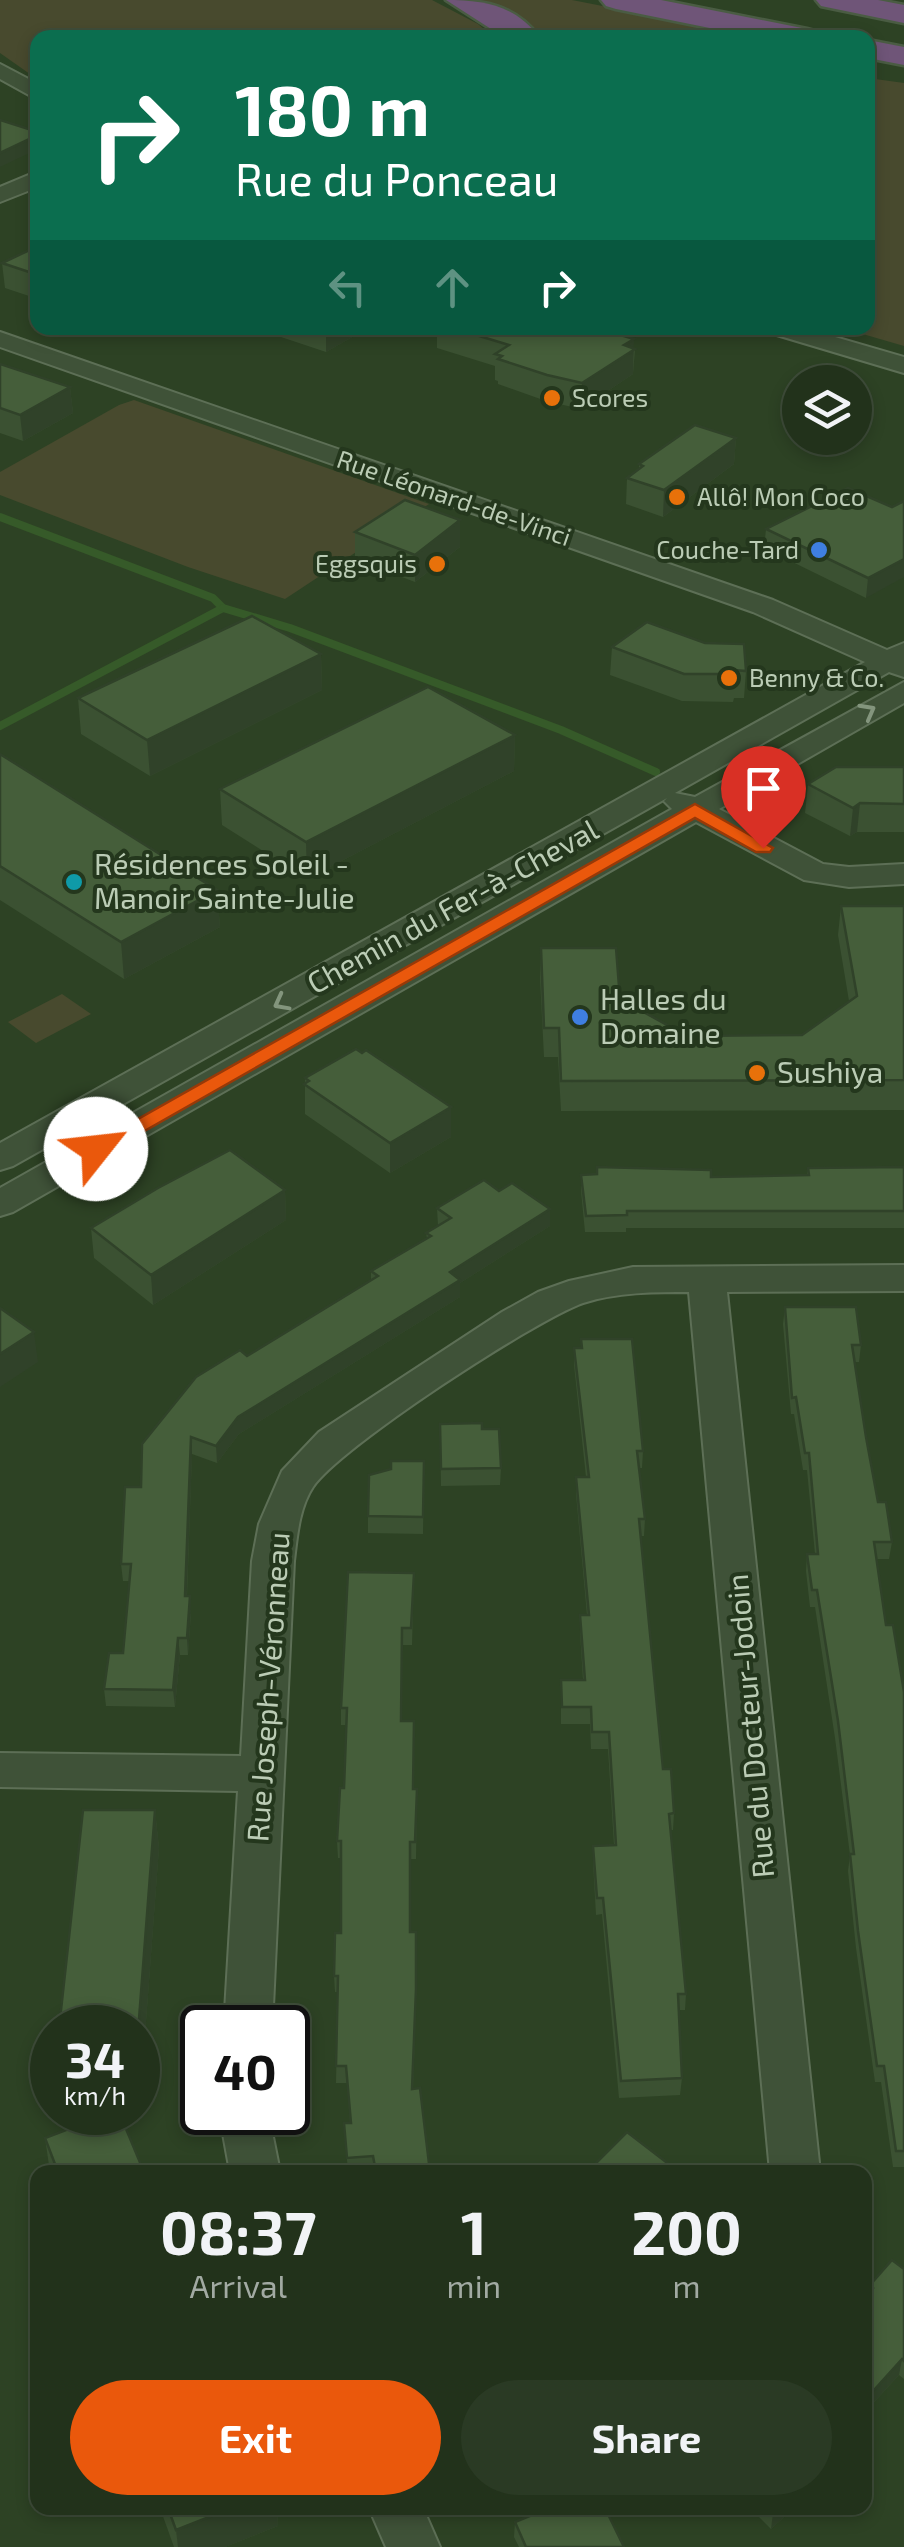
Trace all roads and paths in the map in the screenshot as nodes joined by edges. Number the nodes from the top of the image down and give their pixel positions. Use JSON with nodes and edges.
{"nodes":[{"id":1,"x":461,"y":0,"type":"edge"},
{"id":2,"x":616,"y":0,"type":"edge"},
{"id":3,"x":831,"y":0,"type":"edge"},
{"id":4,"x":904,"y":14,"type":"edge"},
{"id":5,"x":515,"y":30,"type":"edge"},
{"id":6,"x":768,"y":30,"type":"edge"},
{"id":7,"x":875,"y":50,"type":"edge"},
{"id":8,"x":904,"y":56,"type":"edge"},
{"id":9,"x":0,"y":70,"type":"edge"},
{"id":10,"x":875,"y":72,"type":"edge"},
{"id":11,"x":904,"y":75,"type":"edge"},
{"id":12,"x":30,"y":89,"type":"edge"},
{"id":13,"x":30,"y":182,"type":"edge"},
{"id":14,"x":0,"y":196,"type":"edge"},
{"id":15,"x":802,"y":335,"type":"edge"},
{"id":16,"x":0,"y":340,"type":"edge"},
{"id":17,"x":904,"y":365,"type":"edge"},
{"id":18,"x":899,"y":661,"type":"edge"},
{"id":19,"x":904,"y":690,"type":"edge"},
{"id":20,"x":660,"y":791,"type":"junction"},
{"id":21,"x":695,"y":810,"type":"junction"},
{"id":22,"x":617,"y":815,"type":"junction"},
{"id":23,"x":904,"y":874,"type":"edge"},
{"id":24,"x":553,"y":892,"type":"junction"},
{"id":25,"x":0,"y":1158,"type":"edge"},
{"id":26,"x":0,"y":1204,"type":"edge"},
{"id":27,"x":904,"y":1278,"type":"edge"},
{"id":28,"x":708,"y":1280,"type":"junction"},
{"id":29,"x":0,"y":1770,"type":"edge"},
{"id":30,"x":262,"y":1774,"type":"junction"},
{"id":31,"x":249,"y":2005,"type":"edge"},
{"id":32,"x":248,"y":2135,"type":"edge"},
{"id":33,"x":254,"y":2165,"type":"edge"},
{"id":34,"x":794,"y":2165,"type":"edge"},
{"id":35,"x":399,"y":2515,"type":"edge"},
{"id":36,"x":413,"y":2547,"type":"edge"}],
"edges":[{"from":1,"to":5,"type":"highway"},
{"from":2,"to":6,"type":"highway"},
{"from":3,"to":4,"type":"highway"},
{"from":7,"to":8,"type":"highway"},
{"from":9,"to":12,"type":"street"},
{"from":10,"to":11,"type":"highway"},
{"from":13,"to":14,"type":"street"},
{"from":15,"to":17,"type":"street"},
{"from":16,"to":18,"type":"street","name":"Rue Léonard-de-Vinci"},
{"from":18,"to":20,"type":"street","name":"Chemin du Fer-à-Cheval"},
{"from":21,"to":19,"type":"street","name":"Chemin du Fer-à-Cheval","one_way":true},
{"from":20,"to":21,"type":"street"},
{"from":20,"to":22,"type":"street","name":"Chemin du Fer-à-Cheval"},
{"from":21,"to":23,"type":"street"},
{"from":21,"to":24,"type":"street","name":"Chemin du Fer-à-Cheval"},
{"from":22,"to":24,"type":"street"},
{"from":22,"to":25,"type":"street","name":"Chemin du Fer-à-Cheval","one_way":true},
{"from":24,"to":26,"type":"street","name":"Chemin du Fer-à-Cheval"},
{"from":27,"to":28,"type":"street","name":"Rue Joseph-Véronneau"},
{"from":28,"to":30,"type":"street","name":"Rue Joseph-Véronneau"},
{"from":28,"to":34,"type":"street","name":"Rue du Docteur-Jodoin"},
{"from":29,"to":30,"type":"street"},
{"from":30,"to":31,"type":"street","name":"Rue Joseph-Véronneau"},
{"from":32,"to":33,"type":"street"},
{"from":35,"to":36,"type":"street"}]}
